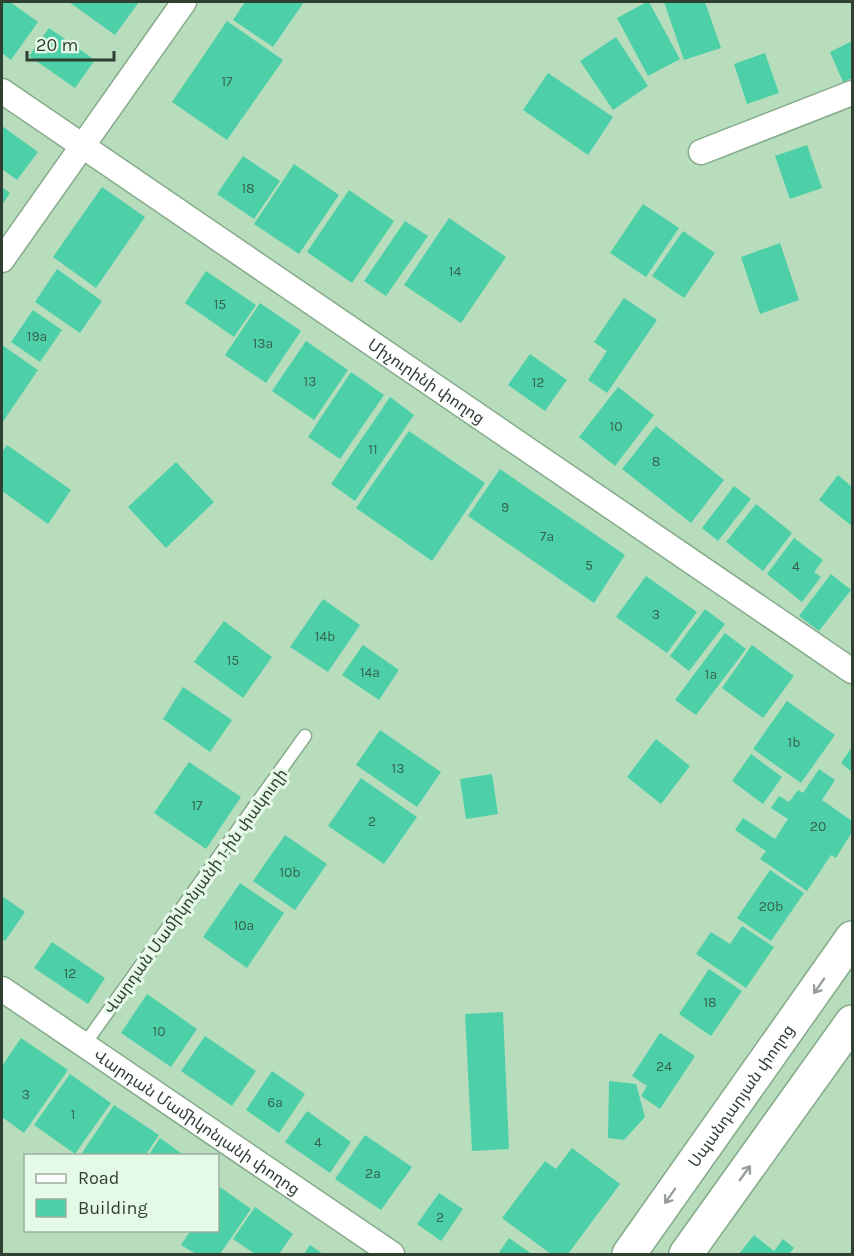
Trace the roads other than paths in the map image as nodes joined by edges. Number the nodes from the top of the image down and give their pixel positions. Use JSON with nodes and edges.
{"nodes":[{"id":1,"x":184,"y":2,"type":"edge"},
{"id":2,"x":2,"y":91,"type":"edge"},
{"id":3,"x":852,"y":93,"type":"edge"},
{"id":4,"x":82,"y":146,"type":"junction"},
{"id":5,"x":701,"y":152,"type":"dead end"},
{"id":6,"x":2,"y":260,"type":"edge"},
{"id":7,"x":852,"y":671,"type":"edge"},
{"id":8,"x":305,"y":736,"type":"dead end"},
{"id":9,"x":852,"y":938,"type":"edge"},
{"id":10,"x":2,"y":989,"type":"edge"},
{"id":11,"x":852,"y":1022,"type":"edge"},
{"id":12,"x":84,"y":1045,"type":"junction"},
{"id":13,"x":392,"y":1254,"type":"edge"},
{"id":14,"x":629,"y":1254,"type":"edge"},
{"id":15,"x":686,"y":1254,"type":"edge"}],
"edges":[{"from":1,"to":4,"type":"street"},
{"from":2,"to":4,"type":"street","name":"Միչուրինի փողոց"},
{"from":3,"to":5,"type":"street"},
{"from":4,"to":6,"type":"street"},
{"from":4,"to":7,"type":"street","name":"Միչուրինի փողոց"},
{"from":8,"to":12,"type":"lane","name":"Վարդան Մամիկոնյանի 1-ին փակուղի"},
{"from":9,"to":14,"type":"main road","name":"Սպանդարյան փողոց","one_way":true},
{"from":10,"to":12,"type":"street","name":"Վարդան Մամիկոնյանի փողոց"},
{"from":15,"to":11,"type":"main road","one_way":true},
{"from":12,"to":13,"type":"street","name":"Վարդան Մամիկոնյանի փողոց"}]}
